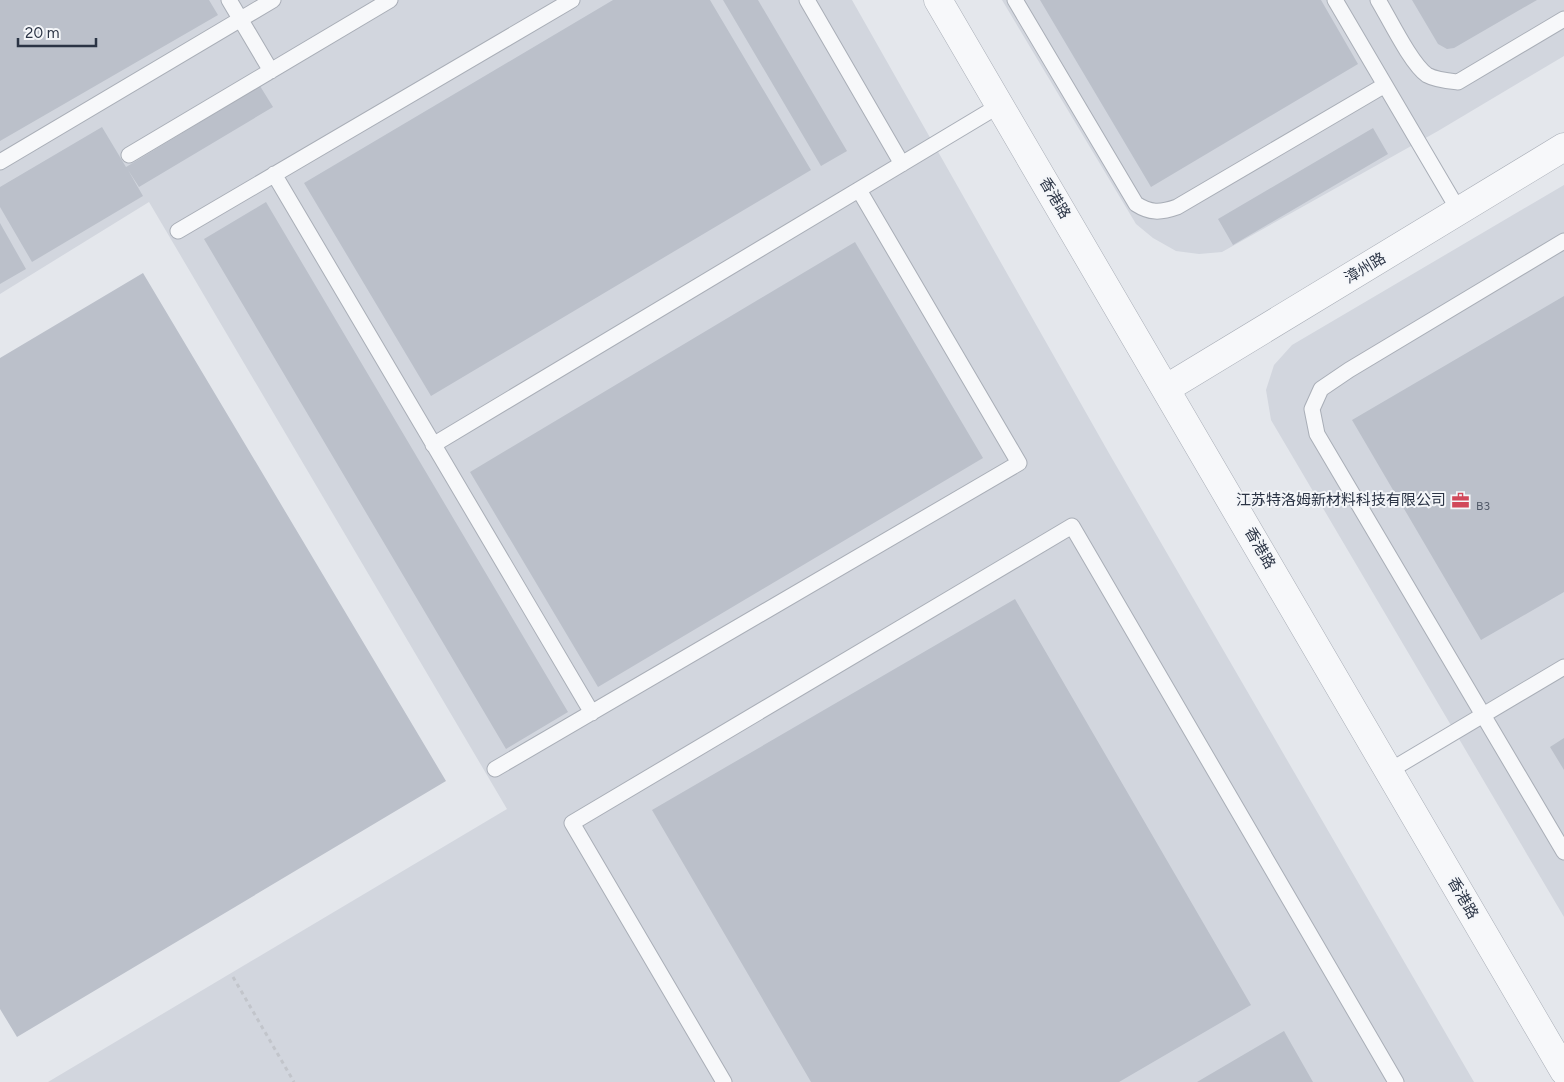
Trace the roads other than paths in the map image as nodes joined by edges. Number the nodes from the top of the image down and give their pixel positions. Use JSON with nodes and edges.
{"nodes":[{"id":1,"x":229,"y":0,"type":"edge"},
{"id":2,"x":273,"y":0,"type":"edge"},
{"id":3,"x":390,"y":0,"type":"edge"},
{"id":4,"x":572,"y":0,"type":"edge"},
{"id":5,"x":806,"y":0,"type":"edge"},
{"id":6,"x":938,"y":0,"type":"edge"},
{"id":7,"x":1015,"y":0,"type":"edge"},
{"id":8,"x":1335,"y":0,"type":"edge"},
{"id":9,"x":1378,"y":0,"type":"edge"},
{"id":10,"x":240,"y":19,"type":"junction"},
{"id":11,"x":1564,"y":20,"type":"edge"},
{"id":12,"x":271,"y":70,"type":"junction"},
{"id":13,"x":1385,"y":85,"type":"junction"},
{"id":14,"x":1000,"y":105,"type":"junction"},
{"id":15,"x":1564,"y":147,"type":"edge"},
{"id":16,"x":129,"y":155,"type":"dead end"},
{"id":17,"x":0,"y":162,"type":"edge"},
{"id":18,"x":902,"y":164,"type":"junction"},
{"id":19,"x":274,"y":174,"type":"junction"},
{"id":20,"x":859,"y":190,"type":"junction"},
{"id":21,"x":1460,"y":211,"type":"junction"},
{"id":22,"x":178,"y":231,"type":"dead end"},
{"id":23,"x":1564,"y":241,"type":"edge"},
{"id":24,"x":1167,"y":388,"type":"junction"},
{"id":25,"x":433,"y":445,"type":"junction"},
{"id":26,"x":1564,"y":667,"type":"edge"},
{"id":27,"x":592,"y":713,"type":"junction"},
{"id":28,"x":1483,"y":715,"type":"junction"},
{"id":29,"x":495,"y":769,"type":"dead end"},
{"id":30,"x":1389,"y":770,"type":"junction"},
{"id":31,"x":1564,"y":852,"type":"edge"},
{"id":32,"x":1564,"y":1071,"type":"edge"},
{"id":33,"x":724,"y":1082,"type":"edge"},
{"id":34,"x":1396,"y":1082,"type":"edge"}],
"edges":[{"from":1,"to":10,"type":"lane"},
{"from":2,"to":10,"type":"lane"},
{"from":3,"to":12,"type":"lane"},
{"from":4,"to":19,"type":"lane"},
{"from":5,"to":18,"type":"lane"},
{"from":6,"to":14,"type":"street","name":"香港路"},
{"from":7,"to":13,"type":"lane"},
{"from":8,"to":13,"type":"lane"},
{"from":9,"to":11,"type":"lane"},
{"from":10,"to":12,"type":"lane"},
{"from":10,"to":17,"type":"lane"},
{"from":12,"to":16,"type":"lane"},
{"from":13,"to":21,"type":"lane"},
{"from":14,"to":18,"type":"lane"},
{"from":14,"to":24,"type":"street","name":"香港路"},
{"from":15,"to":21,"type":"street","name":"漳州路"},
{"from":18,"to":20,"type":"lane"},
{"from":19,"to":22,"type":"lane"},
{"from":19,"to":25,"type":"lane"},
{"from":20,"to":25,"type":"lane"},
{"from":20,"to":27,"type":"lane"},
{"from":21,"to":24,"type":"street","name":"漳州路"},
{"from":23,"to":28,"type":"lane"},
{"from":24,"to":30,"type":"street","name":"香港路"},
{"from":25,"to":27,"type":"lane"},
{"from":26,"to":28,"type":"lane"},
{"from":27,"to":29,"type":"lane"},
{"from":28,"to":30,"type":"lane"},
{"from":28,"to":31,"type":"lane"},
{"from":30,"to":32,"type":"street","name":"香港路"},
{"from":33,"to":34,"type":"lane"}]}
